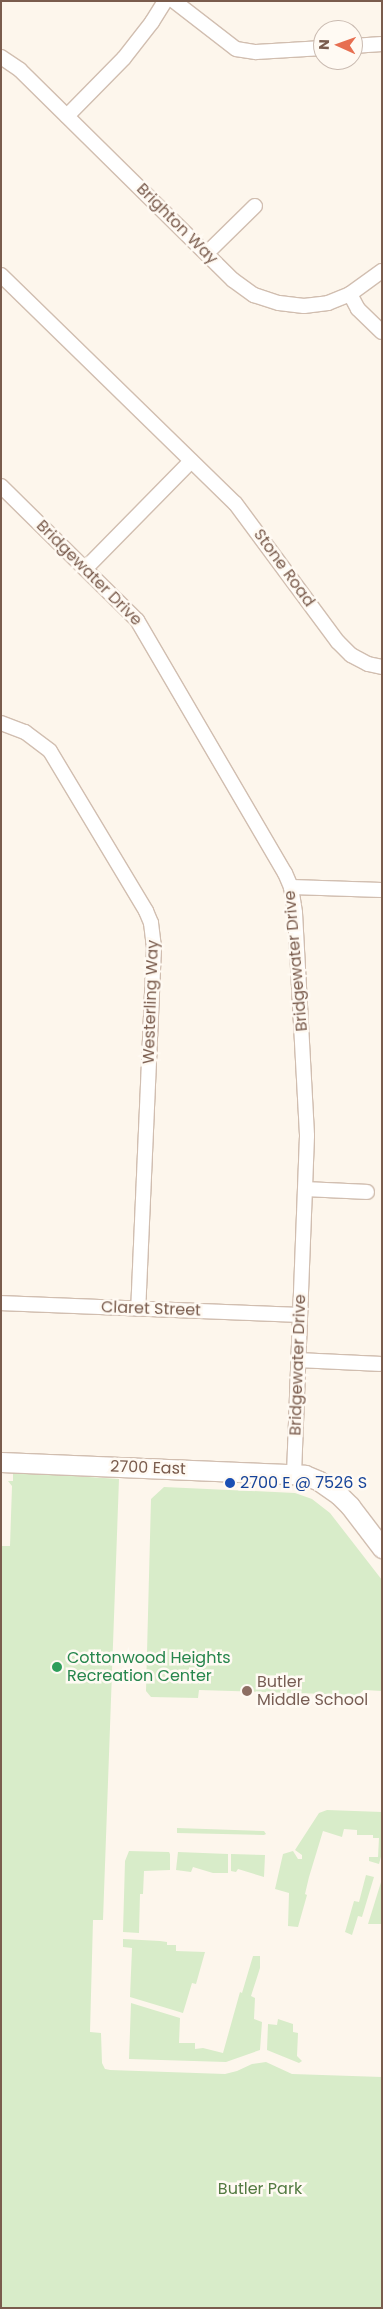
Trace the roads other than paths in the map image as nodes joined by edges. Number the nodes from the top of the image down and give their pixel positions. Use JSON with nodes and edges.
{"nodes":[{"id":1,"x":165,"y":1,"type":"edge"},
{"id":2,"x":174,"y":1,"type":"edge"},
{"id":3,"x":382,"y":44,"type":"edge"},
{"id":4,"x":363,"y":45,"type":"edge"},
{"id":5,"x":313,"y":49,"type":"edge"},
{"id":6,"x":1,"y":57,"type":"edge"},
{"id":7,"x":67,"y":116,"type":"junction"},
{"id":8,"x":255,"y":206,"type":"dead end"},
{"id":9,"x":207,"y":253,"type":"junction"},
{"id":10,"x":382,"y":271,"type":"edge"},
{"id":11,"x":1,"y":275,"type":"edge"},
{"id":12,"x":350,"y":294,"type":"junction"},
{"id":13,"x":382,"y":332,"type":"edge"},
{"id":14,"x":191,"y":461,"type":"junction"},
{"id":15,"x":1,"y":486,"type":"edge"},
{"id":16,"x":86,"y":568,"type":"junction"},
{"id":17,"x":382,"y":667,"type":"edge"},
{"id":18,"x":1,"y":723,"type":"edge"},
{"id":19,"x":291,"y":887,"type":"junction"},
{"id":20,"x":382,"y":890,"type":"edge"},
{"id":21,"x":306,"y":1189,"type":"junction"},
{"id":22,"x":367,"y":1192,"type":"dead end"},
{"id":23,"x":1,"y":1303,"type":"edge"},
{"id":24,"x":138,"y":1308,"type":"junction"},
{"id":25,"x":300,"y":1315,"type":"junction"},
{"id":26,"x":299,"y":1360,"type":"junction"},
{"id":27,"x":380,"y":1364,"type":"dead end"},
{"id":28,"x":1,"y":1462,"type":"edge"},
{"id":29,"x":294,"y":1474,"type":"junction"},
{"id":30,"x":382,"y":1548,"type":"edge"}],
"edges":[{"from":1,"to":7,"type":"street"},
{"from":2,"to":5,"type":"street"},
{"from":3,"to":4,"type":"street"},
{"from":6,"to":7,"type":"street","name":"Brighton Way"},
{"from":7,"to":9,"type":"street","name":"Brighton Way"},
{"from":8,"to":9,"type":"street"},
{"from":9,"to":12,"type":"street","name":"Brighton Way"},
{"from":10,"to":12,"type":"street","name":"Brighton Way"},
{"from":11,"to":14,"type":"street","name":"Stone Road"},
{"from":12,"to":13,"type":"street"},
{"from":14,"to":16,"type":"street"},
{"from":14,"to":17,"type":"street","name":"Stone Road"},
{"from":15,"to":16,"type":"street","name":"Bridgewater Drive"},
{"from":16,"to":19,"type":"street","name":"Bridgewater Drive"},
{"from":18,"to":24,"type":"street","name":"Westerling Way"},
{"from":19,"to":20,"type":"street"},
{"from":19,"to":21,"type":"street","name":"Bridgewater Drive"},
{"from":21,"to":22,"type":"street"},
{"from":21,"to":25,"type":"street","name":"Bridgewater Drive"},
{"from":23,"to":24,"type":"street","name":"Claret Street"},
{"from":24,"to":25,"type":"street","name":"Claret Street"},
{"from":25,"to":26,"type":"street","name":"Bridgewater Drive"},
{"from":26,"to":27,"type":"street"},
{"from":26,"to":29,"type":"street","name":"Bridgewater Drive"},
{"from":28,"to":29,"type":"street","name":"2700 East"},
{"from":29,"to":30,"type":"street","name":"2700 East"}]}
